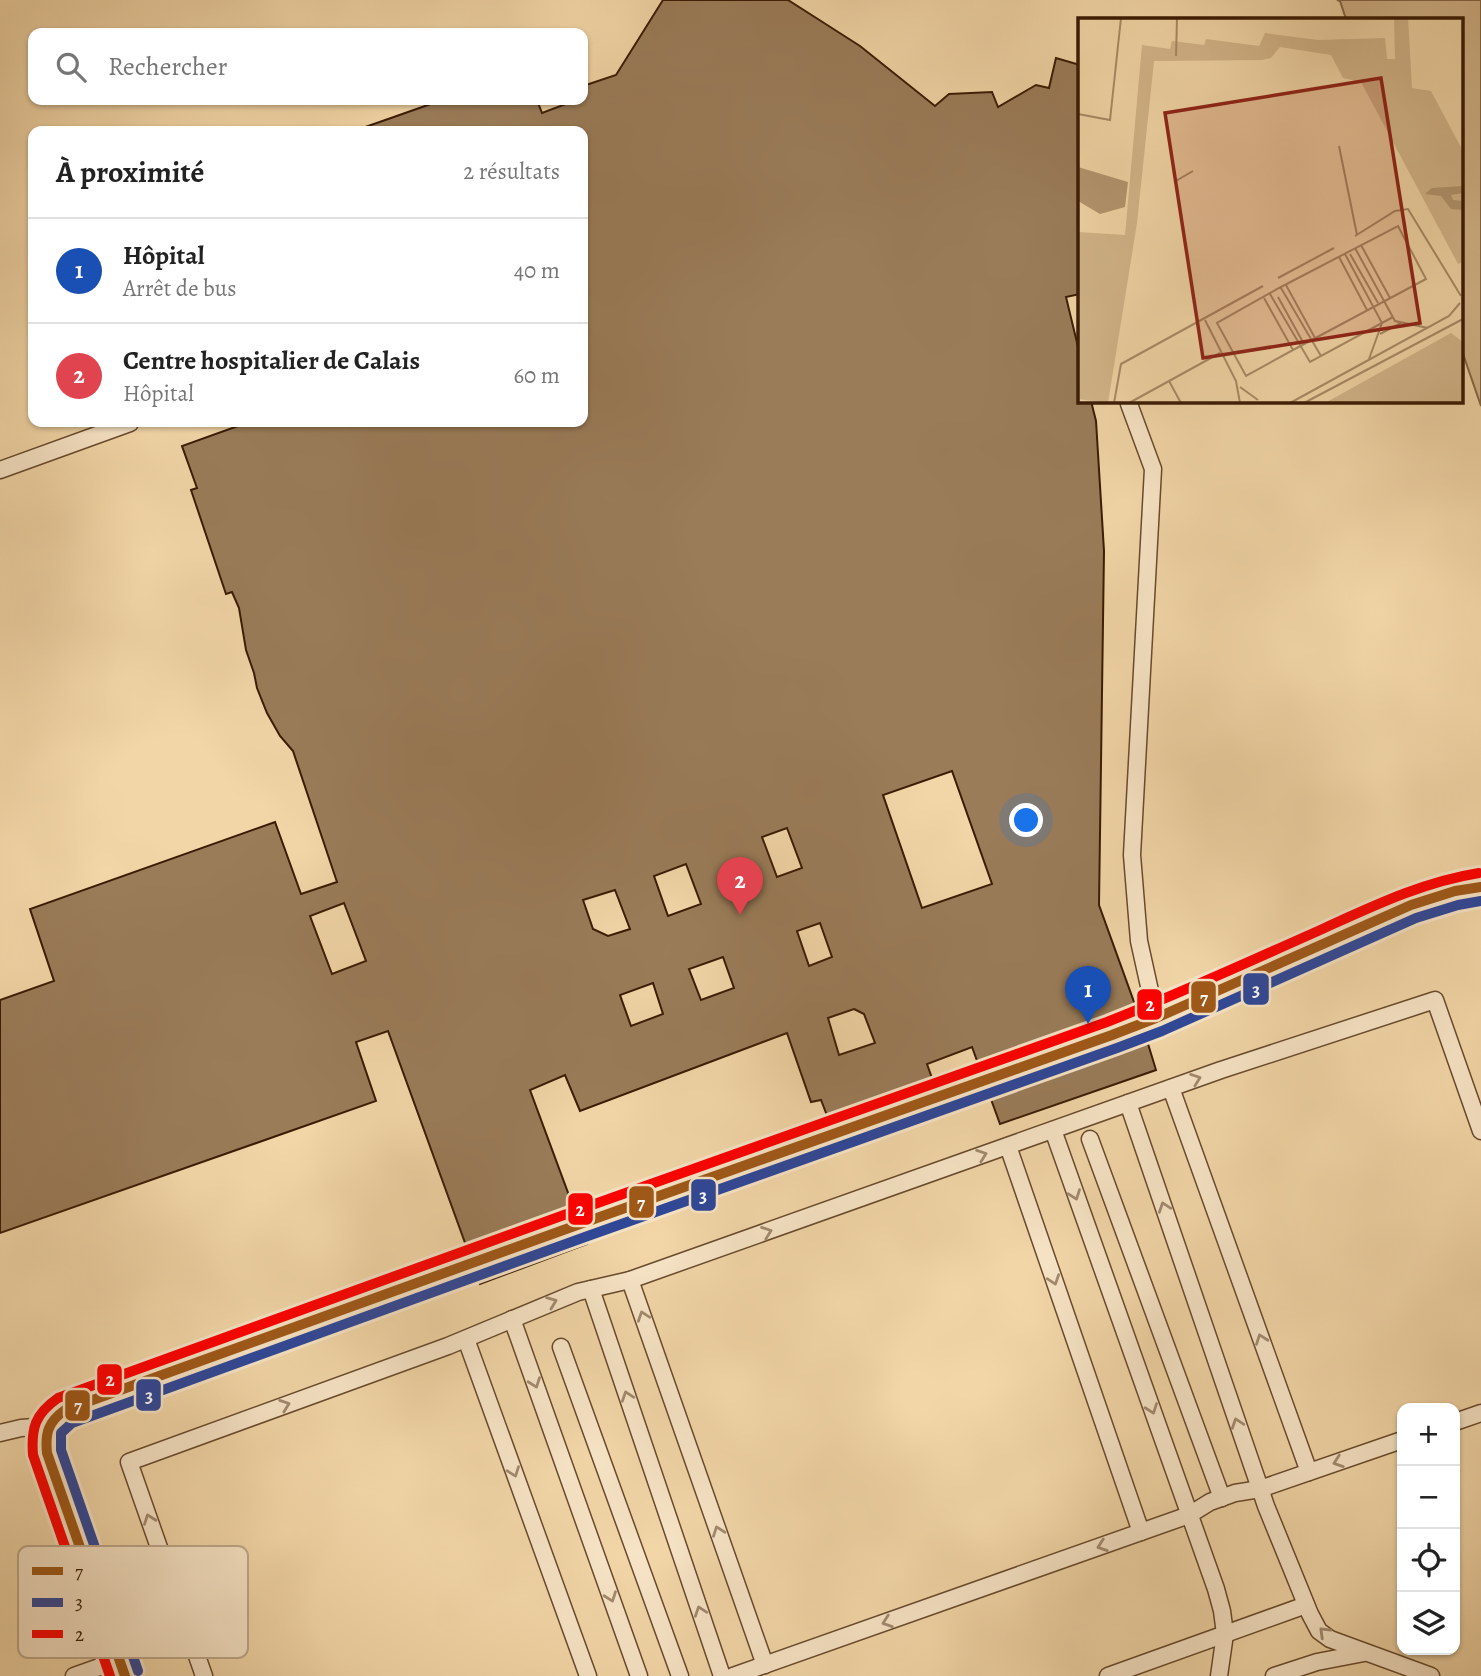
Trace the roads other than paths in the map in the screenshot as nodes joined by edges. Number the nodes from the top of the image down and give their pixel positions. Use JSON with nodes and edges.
{"nodes":[{"id":1,"x":1129,"y":404,"type":"dead end"},
{"id":2,"x":119,"y":427,"type":"edge"},
{"id":3,"x":0,"y":470,"type":"edge"},
{"id":4,"x":1481,"y":887,"type":"edge"},
{"id":5,"x":985,"y":1080,"type":"tunnel mouth"},
{"id":6,"x":1171,"y":1088,"type":"junction"},
{"id":7,"x":1128,"y":1103,"type":"junction"},
{"id":8,"x":1053,"y":1130,"type":"junction"},
{"id":9,"x":1481,"y":1131,"type":"edge"},
{"id":10,"x":1090,"y":1139,"type":"dead end"},
{"id":11,"x":1008,"y":1146,"type":"junction"},
{"id":12,"x":580,"y":1224,"type":"tunnel mouth"},
{"id":13,"x":472,"y":1264,"type":"tunnel mouth"},
{"id":14,"x":630,"y":1280,"type":"junction"},
{"id":15,"x":591,"y":1289,"type":"junction"},
{"id":16,"x":512,"y":1318,"type":"junction"},
{"id":17,"x":466,"y":1339,"type":"junction"},
{"id":18,"x":561,"y":1347,"type":"dead end"},
{"id":19,"x":1481,"y":1413,"type":"edge"},
{"id":20,"x":1460,"y":1420,"type":"edge"},
{"id":21,"x":48,"y":1426,"type":"junction"},
{"id":22,"x":0,"y":1433,"type":"edge"},
{"id":23,"x":1397,"y":1442,"type":"edge"},
{"id":24,"x":1309,"y":1472,"type":"junction"},
{"id":25,"x":1260,"y":1489,"type":"junction"},
{"id":26,"x":1222,"y":1498,"type":"junction"},
{"id":27,"x":1189,"y":1515,"type":"junction"},
{"id":28,"x":1141,"y":1532,"type":"junction"},
{"id":29,"x":79,"y":1546,"type":"edge"},
{"id":30,"x":158,"y":1546,"type":"edge"},
{"id":31,"x":1307,"y":1605,"type":"junction"},
{"id":32,"x":1225,"y":1634,"type":"junction"},
{"id":33,"x":1366,"y":1652,"type":"junction"},
{"id":34,"x":198,"y":1658,"type":"edge"},
{"id":35,"x":765,"y":1665,"type":"junction"},
{"id":36,"x":122,"y":1668,"type":"edge"},
{"id":37,"x":74,"y":1676,"type":"edge"},
{"id":38,"x":204,"y":1676,"type":"edge"},
{"id":39,"x":588,"y":1676,"type":"edge"},
{"id":40,"x":639,"y":1676,"type":"edge"},
{"id":41,"x":680,"y":1676,"type":"edge"},
{"id":42,"x":722,"y":1676,"type":"edge"},
{"id":43,"x":733,"y":1676,"type":"edge"},
{"id":44,"x":1108,"y":1676,"type":"edge"},
{"id":45,"x":1219,"y":1676,"type":"edge"},
{"id":46,"x":1274,"y":1676,"type":"edge"},
{"id":47,"x":1431,"y":1676,"type":"edge"}],
"edges":[{"from":1,"to":4,"type":"lane"},
{"from":2,"to":3,"type":"lane"},
{"from":5,"to":12,"type":"street"},
{"from":6,"to":7,"type":"lane"},
{"from":6,"to":9,"type":"lane","one_way":true},
{"from":24,"to":6,"type":"lane","one_way":true},
{"from":7,"to":8,"type":"lane"},
{"from":25,"to":7,"type":"lane","one_way":true},
{"from":8,"to":11,"type":"lane"},
{"from":8,"to":27,"type":"lane","one_way":true},
{"from":10,"to":26,"type":"lane"},
{"from":14,"to":11,"type":"lane","one_way":true},
{"from":11,"to":28,"type":"lane","one_way":true},
{"from":13,"to":21,"type":"street"},
{"from":14,"to":15,"type":"lane"},
{"from":35,"to":14,"type":"lane","one_way":true},
{"from":16,"to":15,"type":"lane","one_way":true},
{"from":42,"to":15,"type":"lane","one_way":true},
{"from":16,"to":17,"type":"lane"},
{"from":16,"to":40,"type":"lane","one_way":true},
{"from":30,"to":17,"type":"lane","one_way":true},
{"from":17,"to":39,"type":"lane","one_way":true},
{"from":18,"to":41,"type":"lane"},
{"from":19,"to":20,"type":"lane"},
{"from":21,"to":22,"type":"lane"},
{"from":21,"to":29,"type":"street"},
{"from":23,"to":24,"type":"lane","one_way":true},
{"from":24,"to":25,"type":"lane"},
{"from":25,"to":26,"type":"lane"},
{"from":25,"to":31,"type":"lane"},
{"from":26,"to":27,"type":"lane"},
{"from":27,"to":28,"type":"lane"},
{"from":27,"to":32,"type":"lane"},
{"from":28,"to":35,"type":"lane","one_way":true},
{"from":31,"to":32,"type":"lane"},
{"from":33,"to":31,"type":"lane","one_way":true},
{"from":32,"to":44,"type":"lane"},
{"from":32,"to":45,"type":"lane"},
{"from":33,"to":46,"type":"lane"},
{"from":33,"to":47,"type":"lane"},
{"from":38,"to":34,"type":"lane","one_way":true},
{"from":35,"to":43,"type":"lane"},
{"from":36,"to":37,"type":"lane"}]}
